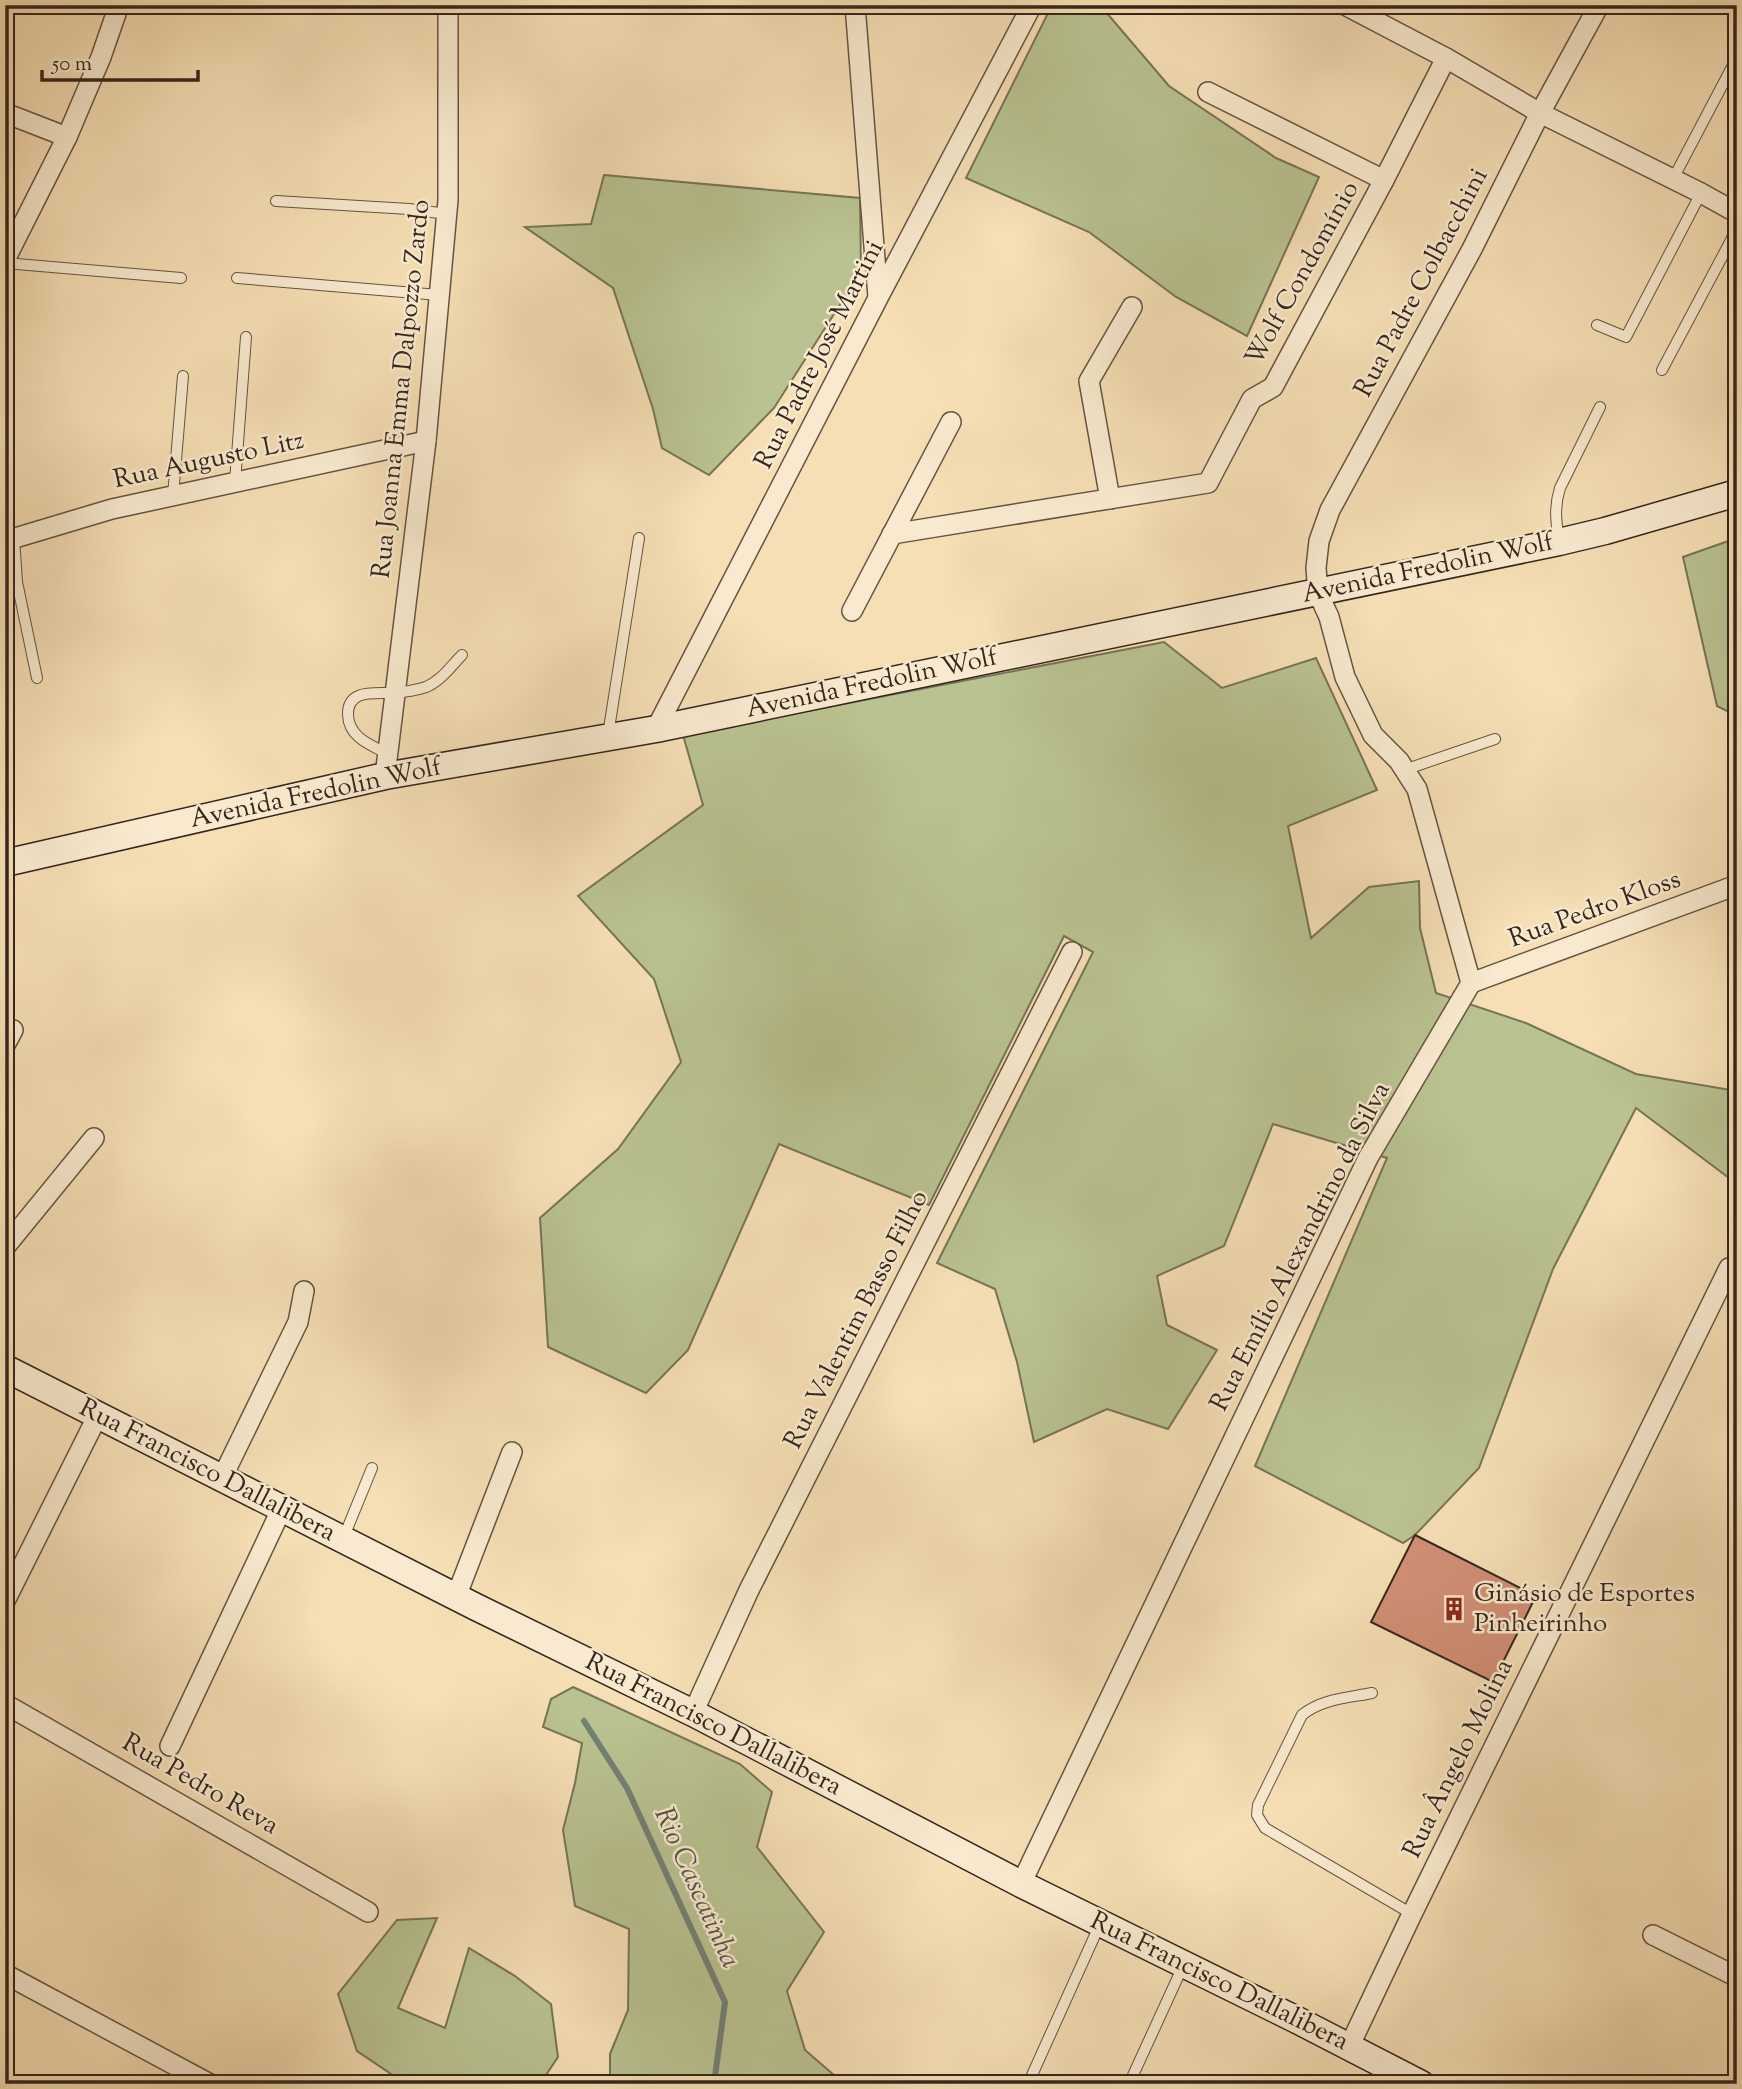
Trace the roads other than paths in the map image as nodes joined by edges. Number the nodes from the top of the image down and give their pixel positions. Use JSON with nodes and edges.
{"nodes":[{"id":1,"x":119,"y":5,"type":"edge"},
{"id":2,"x":448,"y":5,"type":"edge"},
{"id":3,"x":855,"y":5,"type":"edge"},
{"id":4,"x":1032,"y":5,"type":"edge"},
{"id":5,"x":1345,"y":5,"type":"edge"},
{"id":6,"x":1600,"y":5,"type":"edge"},
{"id":7,"x":1446,"y":58,"type":"junction"},
{"id":8,"x":1733,"y":65,"type":"dead end"},
{"id":9,"x":1208,"y":92,"type":"dead end"},
{"id":10,"x":1540,"y":113,"type":"junction"},
{"id":11,"x":5,"y":114,"type":"edge"},
{"id":12,"x":67,"y":137,"type":"junction"},
{"id":13,"x":1673,"y":179,"type":"junction"},
{"id":14,"x":1384,"y":180,"type":"junction"},
{"id":15,"x":1701,"y":193,"type":"junction"},
{"id":16,"x":276,"y":201,"type":"dead end"},
{"id":17,"x":1737,"y":213,"type":"edge"},
{"id":18,"x":447,"y":214,"type":"junction"},
{"id":19,"x":1737,"y":227,"type":"edge"},
{"id":20,"x":5,"y":261,"type":"edge"},
{"id":21,"x":181,"y":278,"type":"dead end"},
{"id":22,"x":237,"y":278,"type":"dead end"},
{"id":23,"x":439,"y":296,"type":"junction"},
{"id":24,"x":878,"y":298,"type":"junction"},
{"id":25,"x":1132,"y":307,"type":"dead end"},
{"id":26,"x":1597,"y":325,"type":"dead end"},
{"id":27,"x":246,"y":337,"type":"dead end"},
{"id":28,"x":1662,"y":370,"type":"dead end"},
{"id":29,"x":183,"y":376,"type":"dead end"},
{"id":30,"x":1600,"y":407,"type":"dead end"},
{"id":31,"x":951,"y":422,"type":"dead end"},
{"id":32,"x":426,"y":440,"type":"junction"},
{"id":33,"x":235,"y":482,"type":"junction"},
{"id":34,"x":1737,"y":493,"type":"edge"},
{"id":35,"x":173,"y":496,"type":"junction"},
{"id":36,"x":1110,"y":499,"type":"junction"},
{"id":37,"x":892,"y":534,"type":"junction"},
{"id":38,"x":639,"y":538,"type":"dead end"},
{"id":39,"x":10,"y":540,"type":"edge"},
{"id":40,"x":1559,"y":542,"type":"junction"},
{"id":41,"x":1318,"y":593,"type":"junction"},
{"id":42,"x":852,"y":611,"type":"dead end"},
{"id":43,"x":462,"y":654,"type":"dead end"},
{"id":44,"x":37,"y":678,"type":"dead end"},
{"id":45,"x":396,"y":693,"type":"junction"},
{"id":46,"x":656,"y":729,"type":"junction"},
{"id":47,"x":607,"y":738,"type":"junction"},
{"id":48,"x":1495,"y":739,"type":"dead end"},
{"id":49,"x":387,"y":765,"type":"junction"},
{"id":50,"x":1404,"y":769,"type":"junction"},
{"id":51,"x":5,"y":863,"type":"edge"},
{"id":52,"x":1737,"y":885,"type":"edge"},
{"id":53,"x":1072,"y":952,"type":"dead end"},
{"id":54,"x":1471,"y":983,"type":"junction"},
{"id":55,"x":94,"y":1138,"type":"dead end"},
{"id":56,"x":5,"y":1247,"type":"edge"},
{"id":57,"x":1728,"y":1268,"type":"dead end"},
{"id":58,"x":304,"y":1290,"type":"dead end"},
{"id":59,"x":5,"y":1368,"type":"edge"},
{"id":60,"x":98,"y":1415,"type":"junction"},
{"id":61,"x":512,"y":1452,"type":"dead end"},
{"id":62,"x":372,"y":1468,"type":"dead end"},
{"id":63,"x":222,"y":1478,"type":"junction"},
{"id":64,"x":282,"y":1508,"type":"junction"},
{"id":65,"x":343,"y":1540,"type":"junction"},
{"id":66,"x":456,"y":1597,"type":"junction"},
{"id":67,"x":5,"y":1601,"type":"edge"},
{"id":68,"x":1371,"y":1693,"type":"dead end"},
{"id":69,"x":5,"y":1704,"type":"edge"},
{"id":70,"x":693,"y":1713,"type":"junction"},
{"id":71,"x":170,"y":1746,"type":"dead end"},
{"id":72,"x":1020,"y":1884,"type":"junction"},
{"id":73,"x":368,"y":1912,"type":"dead end"},
{"id":74,"x":1412,"y":1914,"type":"junction"},
{"id":75,"x":1101,"y":1923,"type":"junction"},
{"id":76,"x":1653,"y":1935,"type":"dead end"},
{"id":77,"x":1184,"y":1966,"type":"junction"},
{"id":78,"x":5,"y":1974,"type":"edge"},
{"id":79,"x":1737,"y":1977,"type":"edge"},
{"id":80,"x":1349,"y":2047,"type":"junction"},
{"id":81,"x":210,"y":2084,"type":"edge"},
{"id":82,"x":1028,"y":2084,"type":"edge"},
{"id":83,"x":1129,"y":2084,"type":"edge"},
{"id":84,"x":1420,"y":2084,"type":"edge"}],
"edges":[{"from":1,"to":12,"type":"street"},
{"from":2,"to":18,"type":"street","name":"Rua Joanna Emma Dalpozzo Zardo"},
{"from":3,"to":24,"type":"street"},
{"from":4,"to":24,"type":"street","name":"Rua Padre José Martini"},
{"from":5,"to":7,"type":"street"},
{"from":6,"to":10,"type":"street","name":"Rua Padre Colbacchini"},
{"from":7,"to":10,"type":"street"},
{"from":7,"to":14,"type":"street","name":"Wolf Condomínio"},
{"from":8,"to":13,"type":"lane"},
{"from":9,"to":14,"type":"street","name":"Wolf Condomínio"},
{"from":10,"to":13,"type":"street"},
{"from":10,"to":41,"type":"street","name":"Rua Padre Colbacchini"},
{"from":11,"to":12,"type":"street"},
{"from":12,"to":20,"type":"street"},
{"from":13,"to":15,"type":"street"},
{"from":14,"to":36,"type":"street","name":"Wolf Condomínio"},
{"from":15,"to":17,"type":"street"},
{"from":15,"to":26,"type":"lane"},
{"from":16,"to":18,"type":"lane"},
{"from":18,"to":23,"type":"street","name":"Rua Joanna Emma Dalpozzo Zardo"},
{"from":19,"to":28,"type":"lane"},
{"from":20,"to":21,"type":"lane"},
{"from":22,"to":23,"type":"lane"},
{"from":23,"to":32,"type":"street","name":"Rua Joanna Emma Dalpozzo Zardo"},
{"from":24,"to":46,"type":"street","name":"Rua Padre José Martini"},
{"from":25,"to":36,"type":"street"},
{"from":27,"to":33,"type":"lane"},
{"from":29,"to":35,"type":"lane"},
{"from":30,"to":40,"type":"lane"},
{"from":31,"to":37,"type":"street"},
{"from":32,"to":33,"type":"street","name":"Rua Augusto Litz"},
{"from":32,"to":45,"type":"street","name":"Rua Joanna Emma Dalpozzo Zardo"},
{"from":33,"to":35,"type":"street","name":"Rua Augusto Litz"},
{"from":34,"to":40,"type":"main road","name":"Avenida Fredolin Wolf"},
{"from":35,"to":39,"type":"street","name":"Rua Augusto Litz"},
{"from":36,"to":37,"type":"street","name":"Wolf Condomínio"},
{"from":37,"to":42,"type":"street"},
{"from":38,"to":47,"type":"lane"},
{"from":39,"to":44,"type":"lane"},
{"from":40,"to":41,"type":"main road","name":"Avenida Fredolin Wolf"},
{"from":41,"to":46,"type":"main road","name":"Avenida Fredolin Wolf"},
{"from":41,"to":50,"type":"street"},
{"from":43,"to":45,"type":"lane"},
{"from":45,"to":49,"type":"street","name":"Rua Joanna Emma Dalpozzo Zardo"},
{"from":45,"to":49,"type":"lane"},
{"from":46,"to":47,"type":"main road","name":"Avenida Fredolin Wolf"},
{"from":47,"to":49,"type":"main road","name":"Avenida Fredolin Wolf"},
{"from":48,"to":50,"type":"lane"},
{"from":49,"to":51,"type":"main road","name":"Avenida Fredolin Wolf"},
{"from":50,"to":54,"type":"street"},
{"from":52,"to":54,"type":"street","name":"Rua Pedro Kloss"},
{"from":53,"to":70,"type":"street","name":"Rua Valentim Basso Filho"},
{"from":54,"to":72,"type":"street","name":"Rua Emílio Alexandrino da Silva"},
{"from":55,"to":56,"type":"street"},
{"from":57,"to":74,"type":"street","name":"Rua Ângelo Molina"},
{"from":58,"to":63,"type":"street"},
{"from":59,"to":60,"type":"main road","name":"Rua Francisco Dallalibera"},
{"from":60,"to":63,"type":"main road","name":"Rua Francisco Dallalibera"},
{"from":60,"to":67,"type":"street"},
{"from":61,"to":66,"type":"street"},
{"from":62,"to":65,"type":"lane"},
{"from":63,"to":64,"type":"main road","name":"Rua Francisco Dallalibera"},
{"from":64,"to":65,"type":"main road","name":"Rua Francisco Dallalibera"},
{"from":64,"to":71,"type":"street"},
{"from":65,"to":66,"type":"main road","name":"Rua Francisco Dallalibera"},
{"from":66,"to":70,"type":"main road","name":"Rua Francisco Dallalibera"},
{"from":68,"to":74,"type":"lane"},
{"from":69,"to":73,"type":"street","name":"Rua Pedro Reva"},
{"from":70,"to":72,"type":"main road","name":"Rua Francisco Dallalibera"},
{"from":72,"to":75,"type":"main road","name":"Rua Francisco Dallalibera"},
{"from":74,"to":80,"type":"street","name":"Rua Ângelo Molina"},
{"from":75,"to":77,"type":"main road","name":"Rua Francisco Dallalibera"},
{"from":75,"to":82,"type":"lane"},
{"from":76,"to":79,"type":"street"},
{"from":77,"to":80,"type":"main road","name":"Rua Francisco Dallalibera"},
{"from":77,"to":83,"type":"lane"},
{"from":78,"to":81,"type":"street"},
{"from":80,"to":84,"type":"main road","name":"Rua Francisco Dallalibera"}]}
